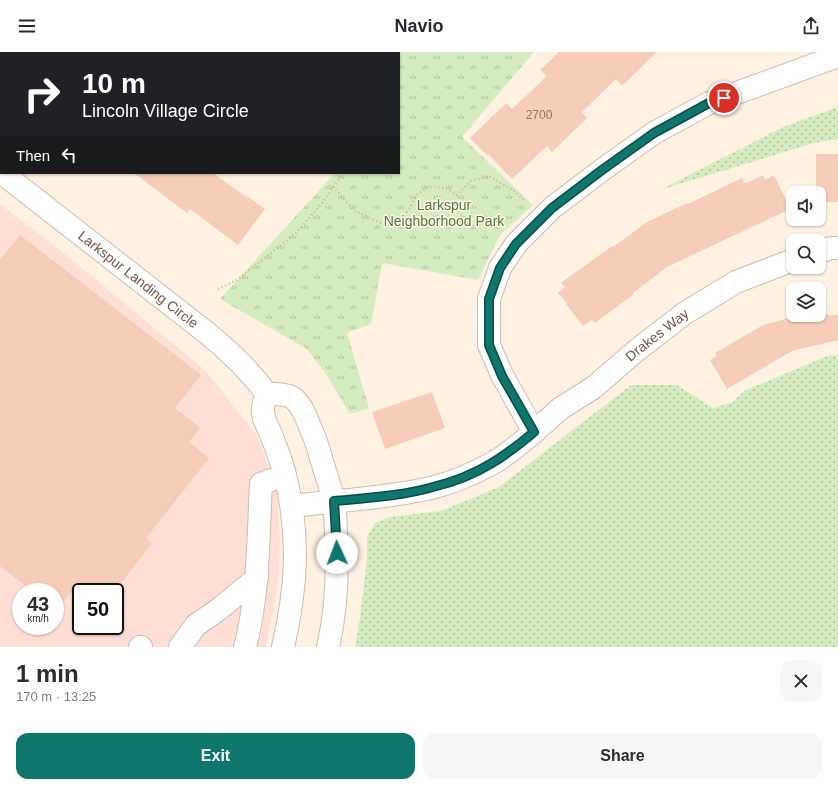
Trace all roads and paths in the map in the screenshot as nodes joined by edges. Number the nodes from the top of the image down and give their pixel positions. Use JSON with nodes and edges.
{"nodes":[{"id":1,"x":838,"y":56,"type":"edge"},
{"id":2,"x":4,"y":174,"type":"edge"},
{"id":3,"x":342,"y":174,"type":"edge"},
{"id":4,"x":333,"y":187,"type":"junction"},
{"id":5,"x":405,"y":224,"type":"dead end"},
{"id":6,"x":399,"y":225,"type":"junction"},
{"id":7,"x":536,"y":225,"type":"junction"},
{"id":8,"x":838,"y":248,"type":"edge"},
{"id":9,"x":826,"y":250,"type":"edge"},
{"id":10,"x":786,"y":263,"type":"edge"},
{"id":11,"x":218,"y":289,"type":"dead end"},
{"id":12,"x":267,"y":394,"type":"junction"},
{"id":13,"x":534,"y":432,"type":"junction"},
{"id":14,"x":271,"y":480,"type":"dead end"},
{"id":15,"x":334,"y":501,"type":"junction"},
{"id":16,"x":292,"y":506,"type":"junction"},
{"id":17,"x":257,"y":578,"type":"junction"},
{"id":18,"x":180,"y":647,"type":"edge"},
{"id":19,"x":246,"y":647,"type":"edge"},
{"id":20,"x":283,"y":647,"type":"edge"},
{"id":21,"x":328,"y":647,"type":"edge"}],
"edges":[{"from":1,"to":7,"type":"street"},
{"from":2,"to":12,"type":"street","name":"Larkspur Landing Circle"},
{"from":3,"to":4,"type":"path"},
{"from":4,"to":6,"type":"path"},
{"from":4,"to":11,"type":"path"},
{"from":5,"to":6,"type":"path"},
{"from":6,"to":7,"type":"path"},
{"from":7,"to":13,"type":"street"},
{"from":8,"to":9,"type":"street"},
{"from":10,"to":13,"type":"street","name":"Drakes Way"},
{"from":12,"to":15,"type":"street"},
{"from":12,"to":16,"type":"street"},
{"from":13,"to":15,"type":"street","name":"Drakes Way"},
{"from":14,"to":17,"type":"street"},
{"from":15,"to":16,"type":"street","name":"Drakes Way"},
{"from":15,"to":21,"type":"street"},
{"from":16,"to":20,"type":"street"},
{"from":17,"to":18,"type":"street"},
{"from":17,"to":19,"type":"street"}]}
